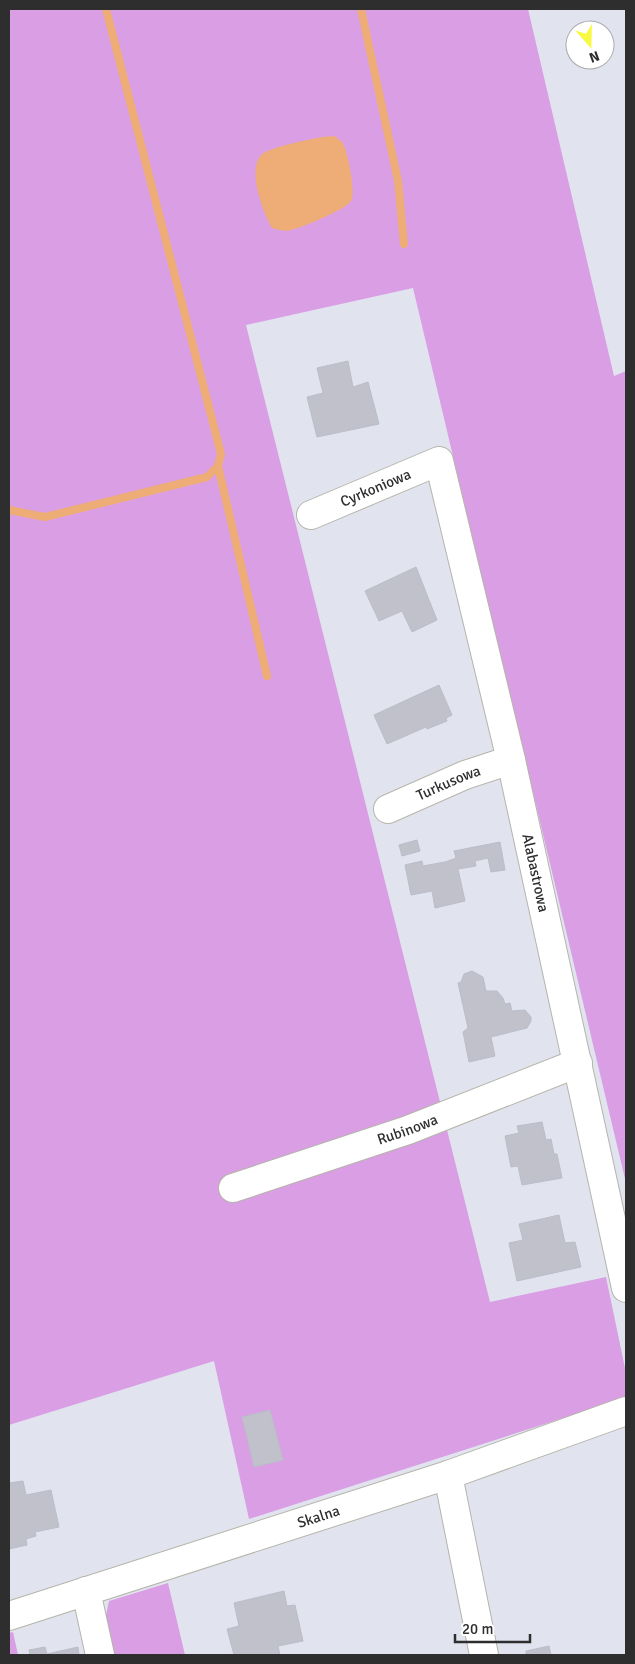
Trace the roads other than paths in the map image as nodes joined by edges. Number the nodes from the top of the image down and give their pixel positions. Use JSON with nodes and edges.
{"nodes":[{"id":1,"x":439,"y":461,"type":"joint"},
{"id":2,"x":311,"y":515,"type":"dead end"},
{"id":3,"x":511,"y":760,"type":"junction"},
{"id":4,"x":388,"y":809,"type":"dead end"},
{"id":5,"x":578,"y":1063,"type":"junction"},
{"id":6,"x":233,"y":1188,"type":"dead end"},
{"id":7,"x":626,"y":1288,"type":"edge"},
{"id":8,"x":626,"y":1411,"type":"edge"},
{"id":9,"x":448,"y":1475,"type":"junction"},
{"id":10,"x":86,"y":1591,"type":"junction"},
{"id":11,"x":9,"y":1616,"type":"edge"},
{"id":12,"x":100,"y":1655,"type":"edge"},
{"id":13,"x":484,"y":1655,"type":"edge"}],
"edges":[{"from":1,"to":2,"type":"street","name":"Cyrkoniowa"},
{"from":1,"to":3,"type":"street","name":"Alabastrowa"},
{"from":3,"to":4,"type":"street","name":"Turkusowa"},
{"from":3,"to":5,"type":"street","name":"Alabastrowa"},
{"from":5,"to":6,"type":"street","name":"Rubinowa"},
{"from":5,"to":7,"type":"street","name":"Alabastrowa"},
{"from":8,"to":9,"type":"street","name":"Skalna"},
{"from":9,"to":10,"type":"street","name":"Skalna"},
{"from":9,"to":13,"type":"street"},
{"from":10,"to":11,"type":"street","name":"Skalna"},
{"from":10,"to":12,"type":"street"}]}
